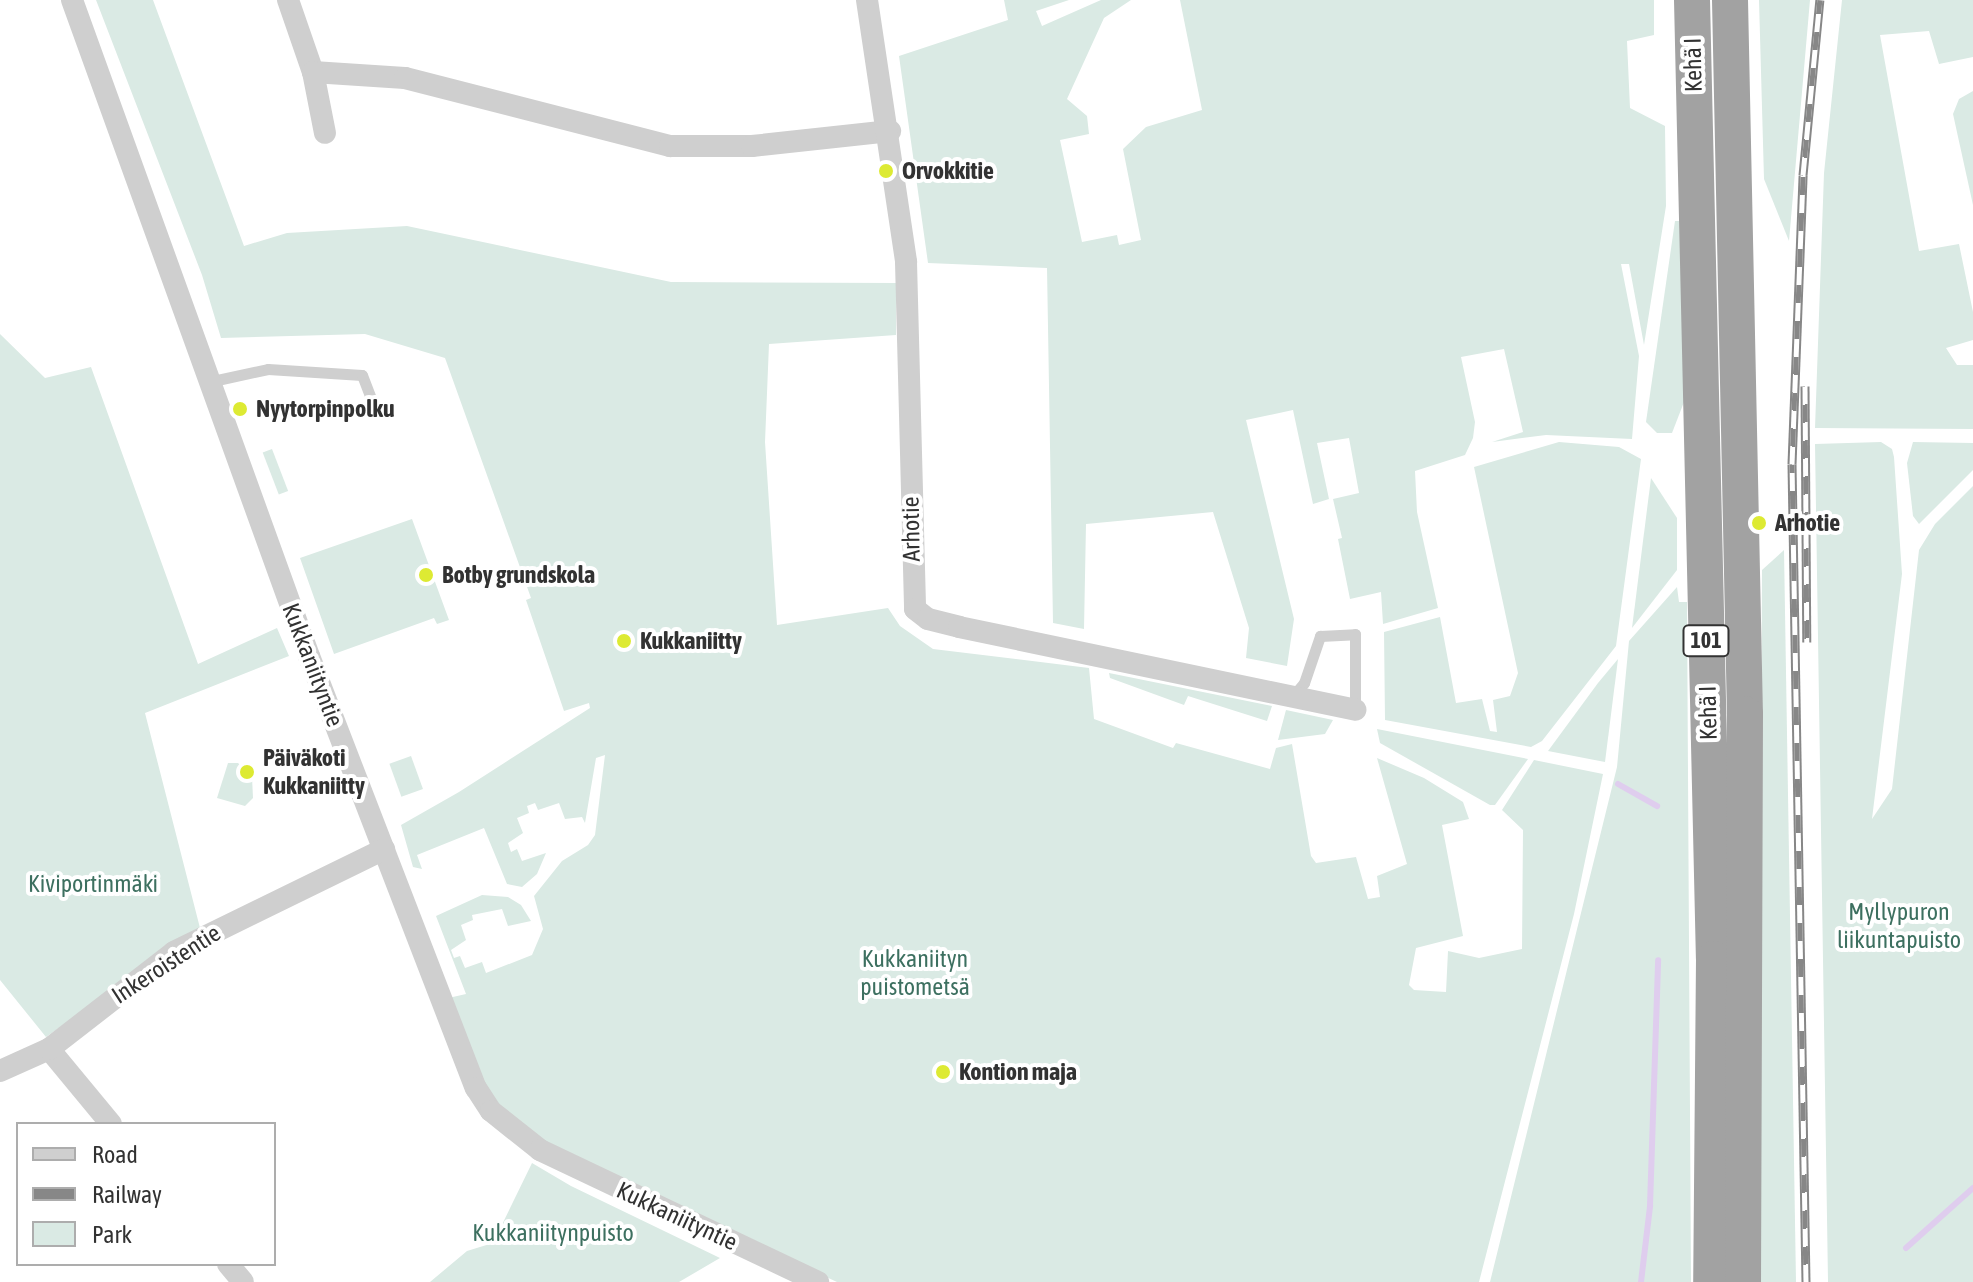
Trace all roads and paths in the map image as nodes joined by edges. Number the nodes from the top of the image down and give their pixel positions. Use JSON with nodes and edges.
{"nodes":[{"id":1,"x":72,"y":0,"type":"edge"},
{"id":2,"x":288,"y":0,"type":"edge"},
{"id":3,"x":867,"y":0,"type":"edge"},
{"id":4,"x":1692,"y":0,"type":"edge"},
{"id":5,"x":1730,"y":0,"type":"edge"},
{"id":6,"x":313,"y":72,"type":"junction"},
{"id":7,"x":890,"y":131,"type":"junction"},
{"id":8,"x":325,"y":133,"type":"dead end"},
{"id":9,"x":208,"y":382,"type":"junction"},
{"id":10,"x":374,"y":407,"type":"dead end"},
{"id":11,"x":1293,"y":696,"type":"junction"},
{"id":12,"x":1355,"y":710,"type":"joint"},
{"id":13,"x":384,"y":849,"type":"junction"},
{"id":14,"x":49,"y":1049,"type":"junction"},
{"id":15,"x":0,"y":1071,"type":"edge"},
{"id":16,"x":109,"y":1122,"type":"edge"},
{"id":17,"x":230,"y":1266,"type":"edge"},
{"id":18,"x":243,"y":1282,"type":"edge"},
{"id":19,"x":818,"y":1282,"type":"edge"},
{"id":20,"x":1711,"y":1282,"type":"edge"},
{"id":21,"x":1743,"y":1282,"type":"edge"}],
"edges":[{"from":1,"to":9,"type":"street","name":"Kukkaniityntie"},
{"from":2,"to":6,"type":"street"},
{"from":3,"to":7,"type":"street","name":"Arhotie"},
{"from":4,"to":20,"type":"highway","name":"Kehä I","number":"101"},
{"from":5,"to":21,"type":"highway","name":"Kehä I","number":"101"},
{"from":6,"to":7,"type":"street"},
{"from":6,"to":8,"type":"street"},
{"from":7,"to":11,"type":"street","name":"Arhotie"},
{"from":9,"to":10,"type":"lane"},
{"from":9,"to":13,"type":"street","name":"Kukkaniityntie"},
{"from":11,"to":12,"type":"street","name":"Arhotie"},
{"from":11,"to":12,"type":"lane"},
{"from":13,"to":14,"type":"street","name":"Inkeroistentie"},
{"from":13,"to":19,"type":"street","name":"Kukkaniityntie"},
{"from":14,"to":15,"type":"street","name":"Inkeroistentie"},
{"from":14,"to":16,"type":"street"},
{"from":17,"to":18,"type":"street"}]}
